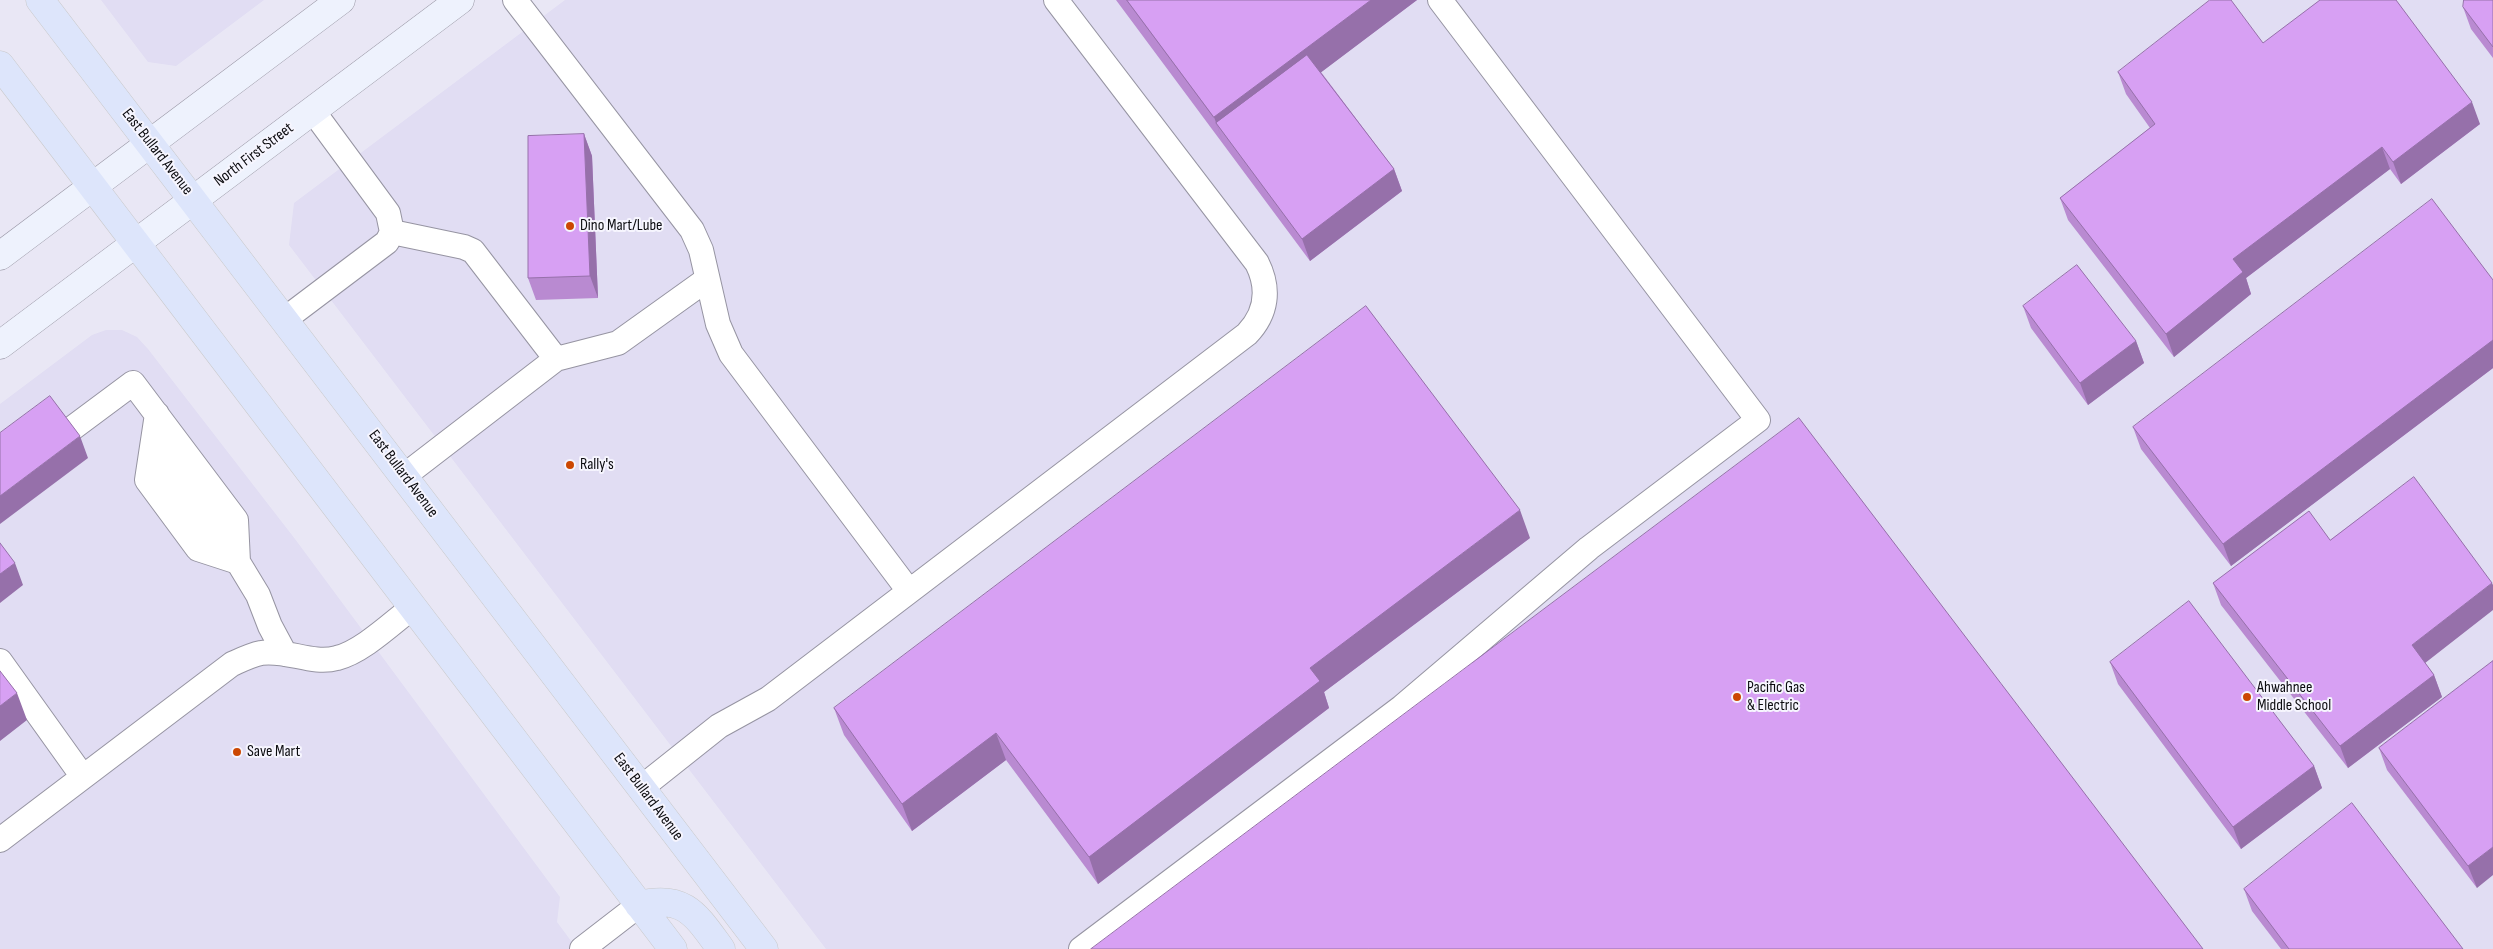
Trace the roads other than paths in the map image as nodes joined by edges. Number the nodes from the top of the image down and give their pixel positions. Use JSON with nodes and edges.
{"nodes":[{"id":1,"x":40,"y":0,"type":"edge"},
{"id":2,"x":341,"y":0,"type":"edge"},
{"id":3,"x":460,"y":0,"type":"edge"},
{"id":4,"x":515,"y":0,"type":"edge"},
{"id":5,"x":1056,"y":0,"type":"edge"},
{"id":6,"x":1440,"y":0,"type":"edge"},
{"id":7,"x":0,"y":65,"type":"edge"},
{"id":8,"x":313,"y":111,"type":"junction"},
{"id":9,"x":150,"y":143,"type":"junction"},
{"id":10,"x":93,"y":186,"type":"junction"},
{"id":11,"x":194,"y":200,"type":"junction"},
{"id":12,"x":392,"y":232,"type":"junction"},
{"id":13,"x":136,"y":243,"type":"junction"},
{"id":14,"x":0,"y":256,"type":"edge"},
{"id":15,"x":706,"y":280,"type":"junction"},
{"id":16,"x":285,"y":320,"type":"junction"},
{"id":17,"x":0,"y":345,"type":"edge"},
{"id":18,"x":556,"y":359,"type":"junction"},
{"id":19,"x":157,"y":414,"type":"junction"},
{"id":20,"x":404,"y":476,"type":"junction"},
{"id":21,"x":0,"y":482,"type":"edge"},
{"id":22,"x":238,"y":562,"type":"junction"},
{"id":23,"x":909,"y":591,"type":"junction"},
{"id":24,"x":413,"y":607,"type":"junction"},
{"id":25,"x":285,"y":654,"type":"junction"},
{"id":26,"x":0,"y":661,"type":"edge"},
{"id":27,"x":83,"y":777,"type":"junction"},
{"id":28,"x":641,"y":788,"type":"junction"},
{"id":29,"x":0,"y":840,"type":"edge"},
{"id":30,"x":639,"y":905,"type":"junction"},
{"id":31,"x":668,"y":947,"type":"edge"},
{"id":32,"x":582,"y":949,"type":"edge"},
{"id":33,"x":721,"y":949,"type":"edge"},
{"id":34,"x":764,"y":949,"type":"edge"},
{"id":35,"x":1081,"y":949,"type":"edge"}],
"edges":[{"from":1,"to":9,"type":"main road","name":"East Bullard Avenue"},
{"from":2,"to":9,"type":"main road"},
{"from":3,"to":8,"type":"main road","name":"North First Street"},
{"from":4,"to":15,"type":"lane"},
{"from":5,"to":23,"type":"lane"},
{"from":6,"to":35,"type":"lane"},
{"from":7,"to":10,"type":"main road"},
{"from":8,"to":11,"type":"main road","name":"North First Street"},
{"from":8,"to":12,"type":"lane"},
{"from":9,"to":10,"type":"main road"},
{"from":9,"to":11,"type":"main road","name":"East Bullard Avenue"},
{"from":10,"to":13,"type":"main road"},
{"from":10,"to":14,"type":"main road"},
{"from":11,"to":13,"type":"main road","name":"North First Street"},
{"from":11,"to":16,"type":"main road","name":"East Bullard Avenue"},
{"from":12,"to":16,"type":"lane"},
{"from":12,"to":18,"type":"lane"},
{"from":13,"to":17,"type":"main road","name":"North First Street"},
{"from":13,"to":24,"type":"main road"},
{"from":15,"to":18,"type":"lane"},
{"from":15,"to":23,"type":"lane"},
{"from":16,"to":20,"type":"main road","name":"East Bullard Avenue"},
{"from":18,"to":20,"type":"lane"},
{"from":19,"to":21,"type":"lane"},
{"from":19,"to":22,"type":"lane"},
{"from":19,"to":22,"type":"lane"},
{"from":20,"to":28,"type":"main road","name":"East Bullard Avenue"},
{"from":22,"to":25,"type":"lane"},
{"from":23,"to":28,"type":"lane"},
{"from":24,"to":25,"type":"lane"},
{"from":24,"to":30,"type":"main road"},
{"from":25,"to":27,"type":"lane"},
{"from":26,"to":27,"type":"lane"},
{"from":27,"to":29,"type":"lane"},
{"from":28,"to":34,"type":"main road","name":"East Bullard Avenue"},
{"from":30,"to":31,"type":"main road"},
{"from":30,"to":32,"type":"lane"},
{"from":30,"to":33,"type":"main road"}]}
